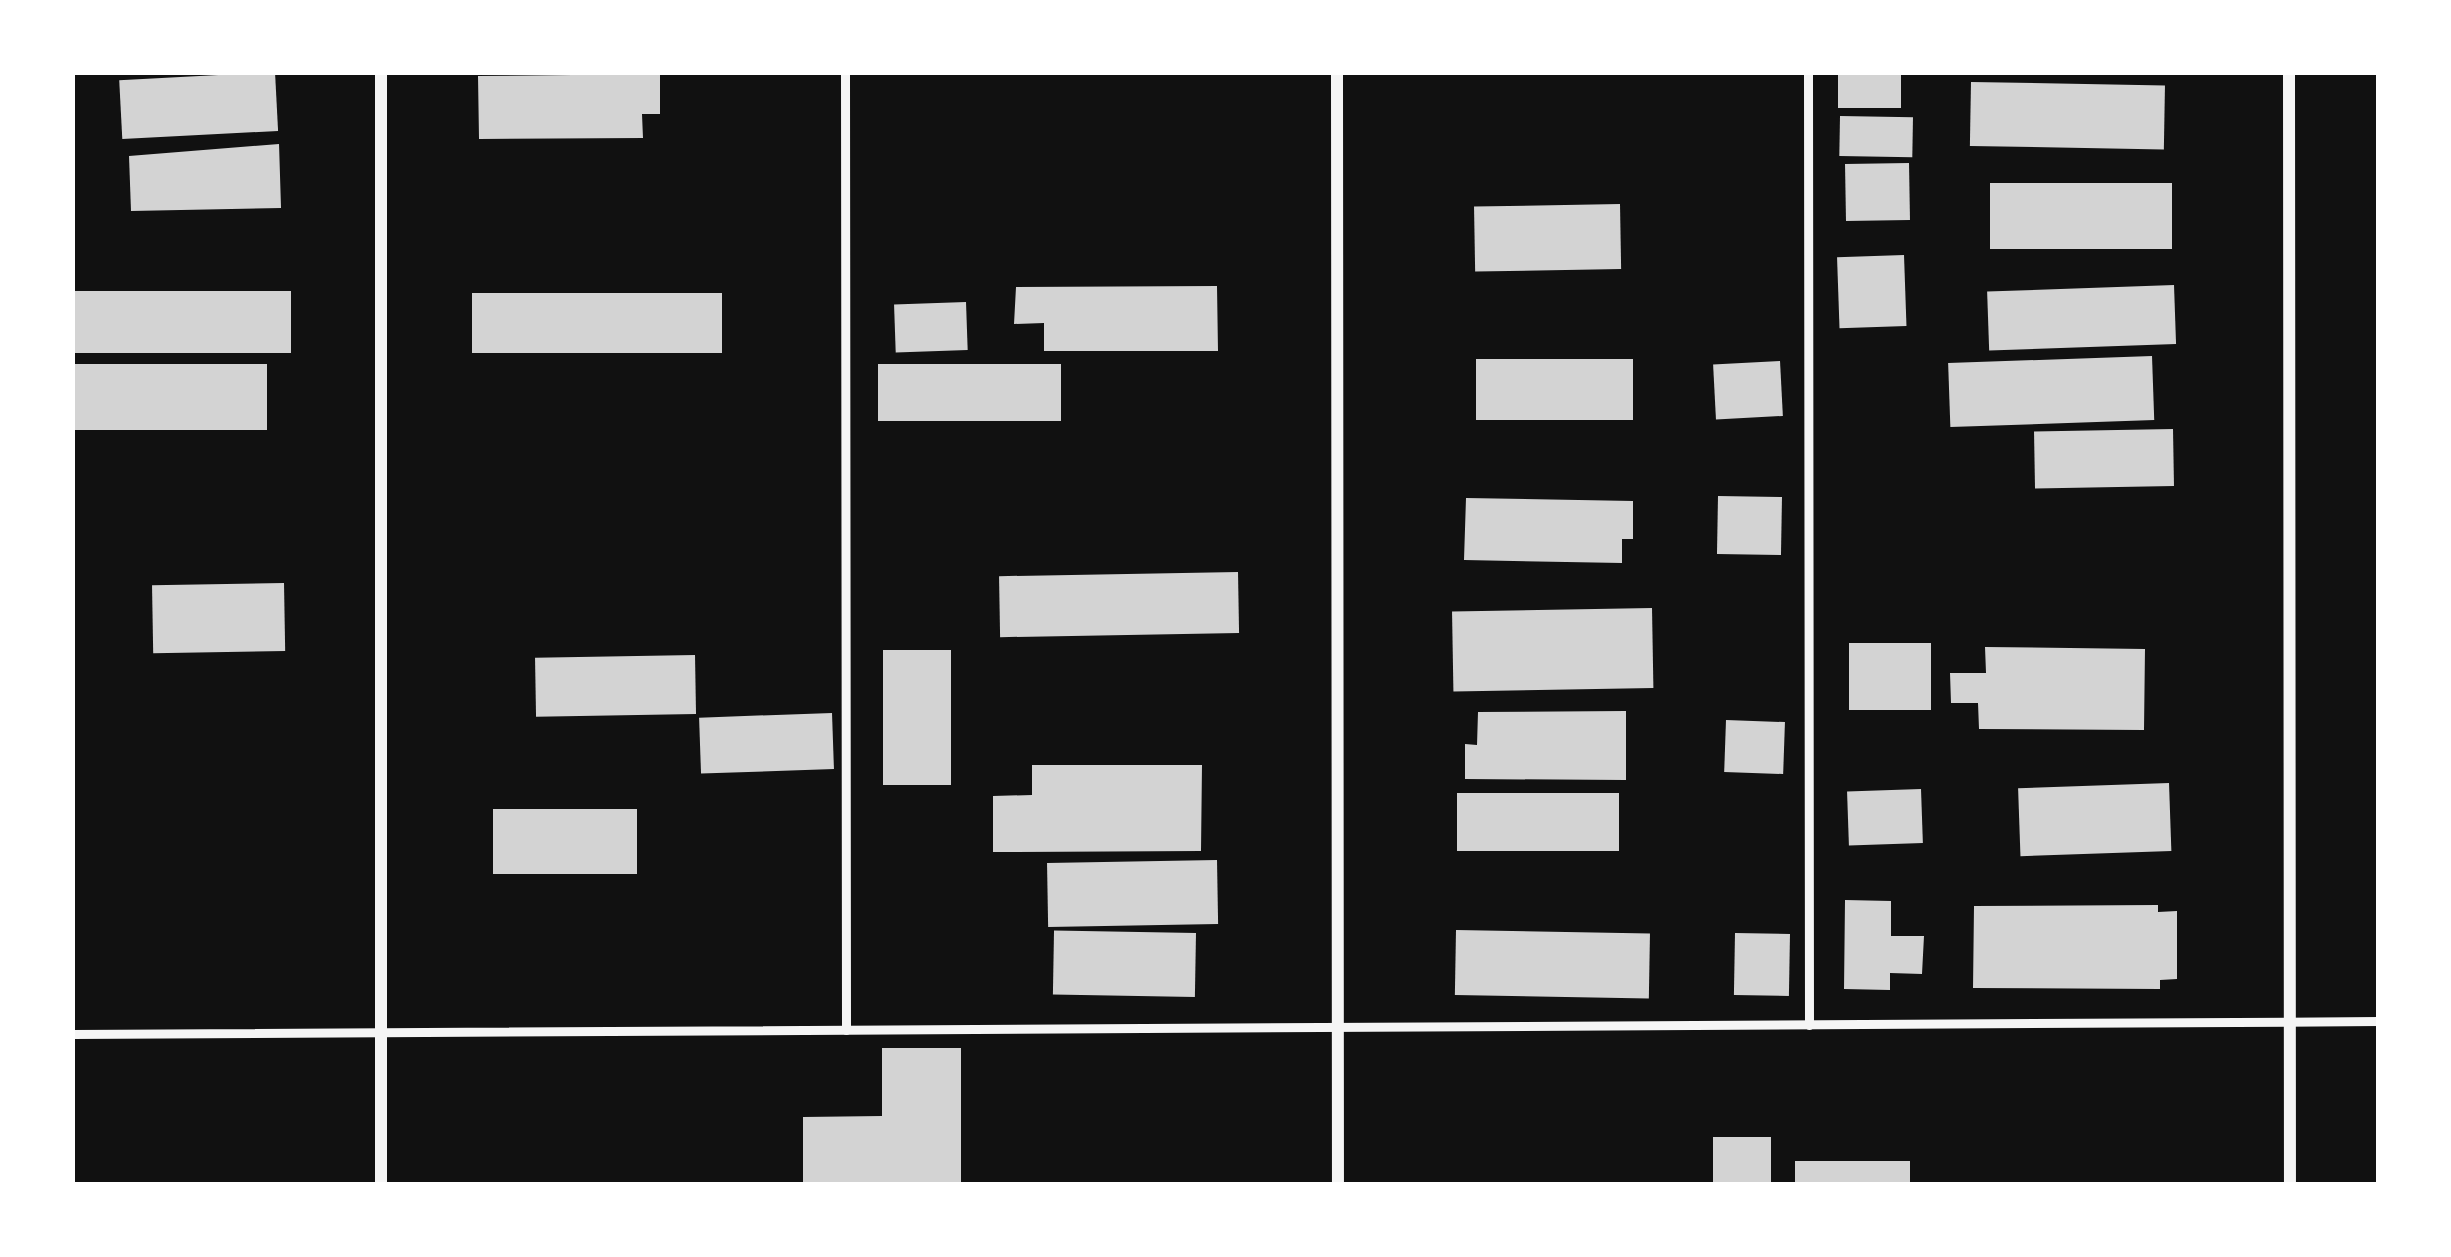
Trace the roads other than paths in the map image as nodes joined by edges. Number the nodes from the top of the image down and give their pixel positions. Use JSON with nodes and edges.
{"nodes":[{"id":1,"x":381,"y":72,"type":"edge"},
{"id":2,"x":845,"y":72,"type":"edge"},
{"id":3,"x":1337,"y":72,"type":"edge"},
{"id":4,"x":1808,"y":72,"type":"edge"},
{"id":5,"x":2289,"y":72,"type":"edge"},
{"id":6,"x":2379,"y":1021,"type":"edge"},
{"id":7,"x":2290,"y":1022,"type":"junction"},
{"id":8,"x":1809,"y":1025,"type":"junction"},
{"id":9,"x":1338,"y":1027,"type":"junction"},
{"id":10,"x":846,"y":1030,"type":"junction"},
{"id":11,"x":381,"y":1032,"type":"junction"},
{"id":12,"x":72,"y":1034,"type":"edge"},
{"id":13,"x":381,"y":1185,"type":"edge"},
{"id":14,"x":1338,"y":1185,"type":"edge"},
{"id":15,"x":2290,"y":1185,"type":"edge"}],
"edges":[{"from":1,"to":11,"type":"street"},
{"from":2,"to":10,"type":"lane"},
{"from":3,"to":9,"type":"street"},
{"from":4,"to":8,"type":"lane"},
{"from":5,"to":7,"type":"street"},
{"from":6,"to":7,"type":"lane"},
{"from":7,"to":8,"type":"lane"},
{"from":7,"to":15,"type":"street"},
{"from":8,"to":9,"type":"lane"},
{"from":9,"to":10,"type":"lane"},
{"from":9,"to":14,"type":"street"},
{"from":10,"to":11,"type":"lane"},
{"from":11,"to":12,"type":"lane"},
{"from":11,"to":13,"type":"street"}]}
